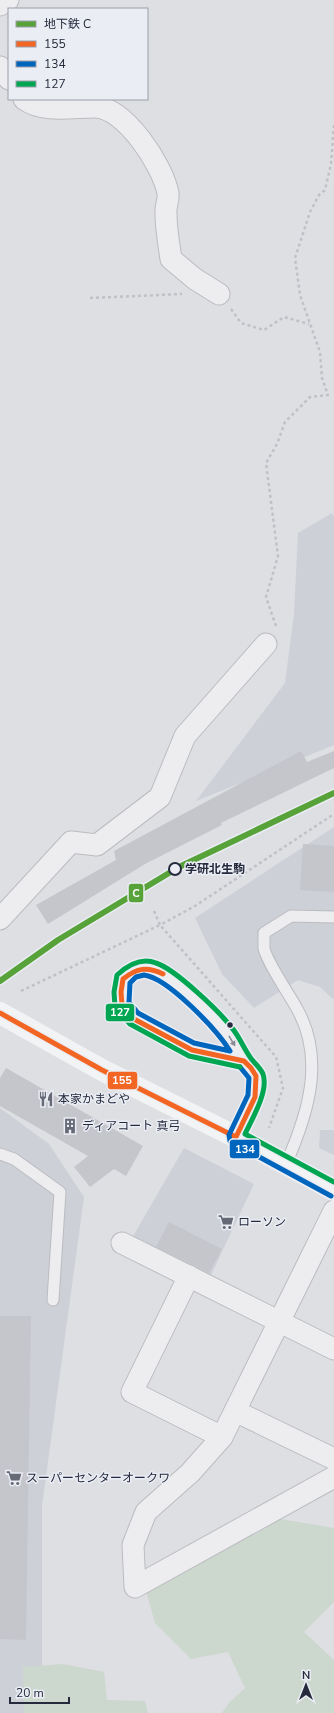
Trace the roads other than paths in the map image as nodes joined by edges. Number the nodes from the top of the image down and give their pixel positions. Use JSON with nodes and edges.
{"nodes":[{"id":1,"x":8,"y":0,"type":"edge"},
{"id":2,"x":0,"y":5,"type":"edge"},
{"id":3,"x":0,"y":67,"type":"edge"},
{"id":4,"x":8,"y":78,"type":"edge"},
{"id":5,"x":26,"y":100,"type":"edge"},
{"id":6,"x":219,"y":294,"type":"dead end"},
{"id":7,"x":266,"y":644,"type":"road end"},
{"id":8,"x":334,"y":917,"type":"edge"},
{"id":9,"x":0,"y":919,"type":"edge"},
{"id":10,"x":0,"y":1013,"type":"edge"},
{"id":11,"x":244,"y":1061,"type":"junction"},
{"id":12,"x":236,"y":1137,"type":"junction"},
{"id":13,"x":0,"y":1154,"type":"edge"},
{"id":14,"x":286,"y":1164,"type":"junction"},
{"id":15,"x":334,"y":1190,"type":"edge"},
{"id":16,"x":334,"y":1211,"type":"edge"},
{"id":17,"x":122,"y":1243,"type":"dead end"},
{"id":18,"x":189,"y":1276,"type":"junction"},
{"id":19,"x":53,"y":1300,"type":"dead end"},
{"id":20,"x":280,"y":1323,"type":"junction"},
{"id":21,"x":334,"y":1349,"type":"edge"},
{"id":22,"x":235,"y":1411,"type":"junction"},
{"id":23,"x":222,"y":1437,"type":"junction"},
{"id":24,"x":334,"y":1459,"type":"edge"},
{"id":25,"x":334,"y":1478,"type":"edge"}],
"edges":[{"from":1,"to":2,"type":"street"},
{"from":3,"to":4,"type":"street"},
{"from":5,"to":6,"type":"street"},
{"from":7,"to":9,"type":"street"},
{"from":8,"to":14,"type":"lane"},
{"from":10,"to":12,"type":"street"},
{"from":11,"to":11,"type":"lane","one_way":true},
{"from":11,"to":12,"type":"lane"},
{"from":12,"to":14,"type":"street"},
{"from":13,"to":19,"type":"lane"},
{"from":14,"to":15,"type":"street"},
{"from":16,"to":20,"type":"street"},
{"from":17,"to":18,"type":"street"},
{"from":18,"to":20,"type":"street"},
{"from":18,"to":23,"type":"street"},
{"from":20,"to":21,"type":"street"},
{"from":20,"to":22,"type":"street"},
{"from":22,"to":23,"type":"street"},
{"from":22,"to":24,"type":"street"},
{"from":23,"to":25,"type":"street"}]}
